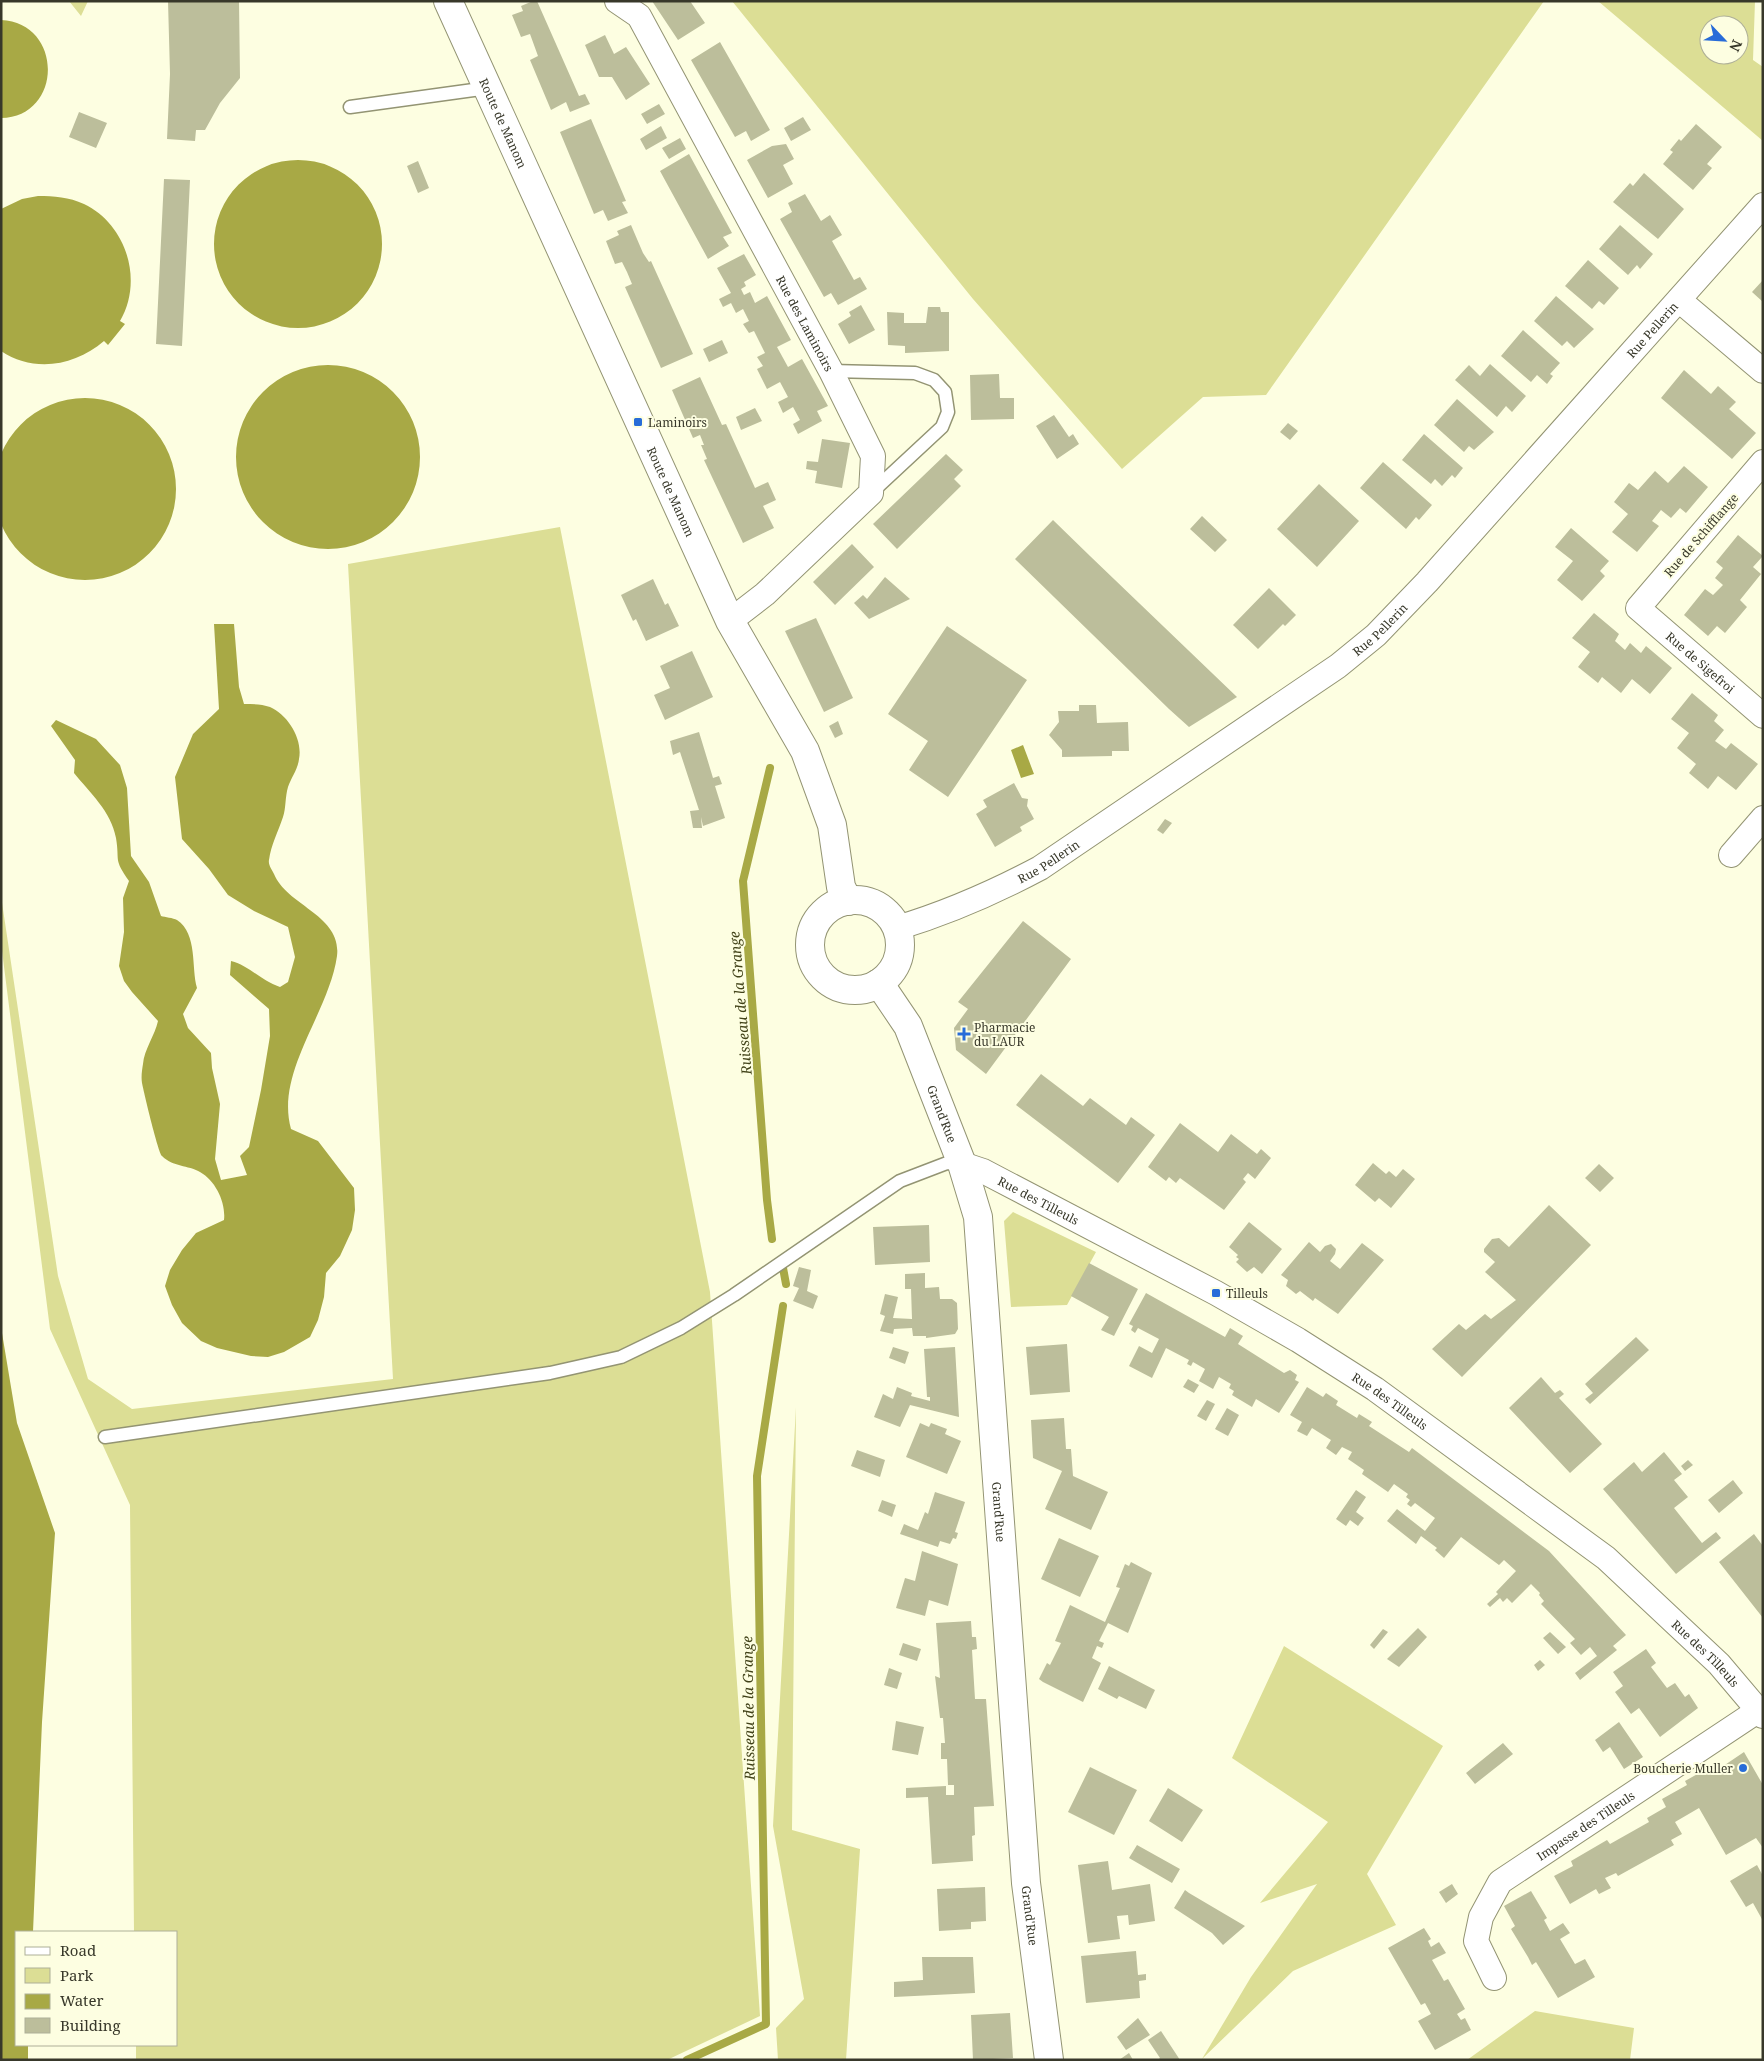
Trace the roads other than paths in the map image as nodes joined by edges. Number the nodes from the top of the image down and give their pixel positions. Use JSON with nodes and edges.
{"nodes":[{"id":1,"x":448,"y":1,"type":"edge"},
{"id":2,"x":617,"y":1,"type":"edge"},
{"id":3,"x":488,"y":88,"type":"junction"},
{"id":4,"x":350,"y":107,"type":"dead end"},
{"id":5,"x":1763,"y":205,"type":"edge"},
{"id":6,"x":1679,"y":300,"type":"junction"},
{"id":7,"x":831,"y":371,"type":"junction"},
{"id":8,"x":1763,"y":371,"type":"edge"},
{"id":9,"x":1763,"y":462,"type":"edge"},
{"id":10,"x":871,"y":493,"type":"junction"},
{"id":11,"x":1638,"y":608,"type":"joint"},
{"id":12,"x":730,"y":621,"type":"junction"},
{"id":13,"x":1763,"y":716,"type":"edge"},
{"id":14,"x":1763,"y":818,"type":"edge"},
{"id":15,"x":1731,"y":855,"type":"dead end"},
{"id":16,"x":848,"y":901,"type":"junction"},
{"id":17,"x":896,"y":928,"type":"junction"},
{"id":18,"x":879,"y":983,"type":"junction"},
{"id":19,"x":962,"y":1164,"type":"junction"},
{"id":20,"x":105,"y":1437,"type":"dead end"},
{"id":21,"x":1761,"y":1713,"type":"edge"},
{"id":22,"x":1494,"y":1978,"type":"dead end"},
{"id":23,"x":1049,"y":2060,"type":"edge"}],
"edges":[{"from":1,"to":3,"type":"street","name":"Route de Manom"},
{"from":2,"to":7,"type":"street","name":"Rue des Laminoirs"},
{"from":3,"to":4,"type":"lane"},
{"from":3,"to":12,"type":"street","name":"Route de Manom"},
{"from":5,"to":6,"type":"street","name":"Rue Pellerin"},
{"from":6,"to":8,"type":"street"},
{"from":6,"to":17,"type":"street","name":"Rue Pellerin"},
{"from":7,"to":10,"type":"street","name":"Rue des Laminoirs"},
{"from":7,"to":10,"type":"lane"},
{"from":9,"to":11,"type":"street","name":"Rue de Schifflange"},
{"from":10,"to":12,"type":"street"},
{"from":11,"to":13,"type":"street","name":"Rue de Sigefroi"},
{"from":12,"to":16,"type":"street","name":"Route de Manom"},
{"from":14,"to":15,"type":"street"},
{"from":16,"to":17,"type":"street"},
{"from":16,"to":18,"type":"street"},
{"from":17,"to":18,"type":"street"},
{"from":18,"to":19,"type":"street","name":"Grand'Rue"},
{"from":19,"to":20,"type":"lane"},
{"from":19,"to":21,"type":"street","name":"Rue des Tilleuls"},
{"from":19,"to":23,"type":"street","name":"Grand'Rue"},
{"from":21,"to":22,"type":"street","name":"Impasse des Tilleuls"}]}
